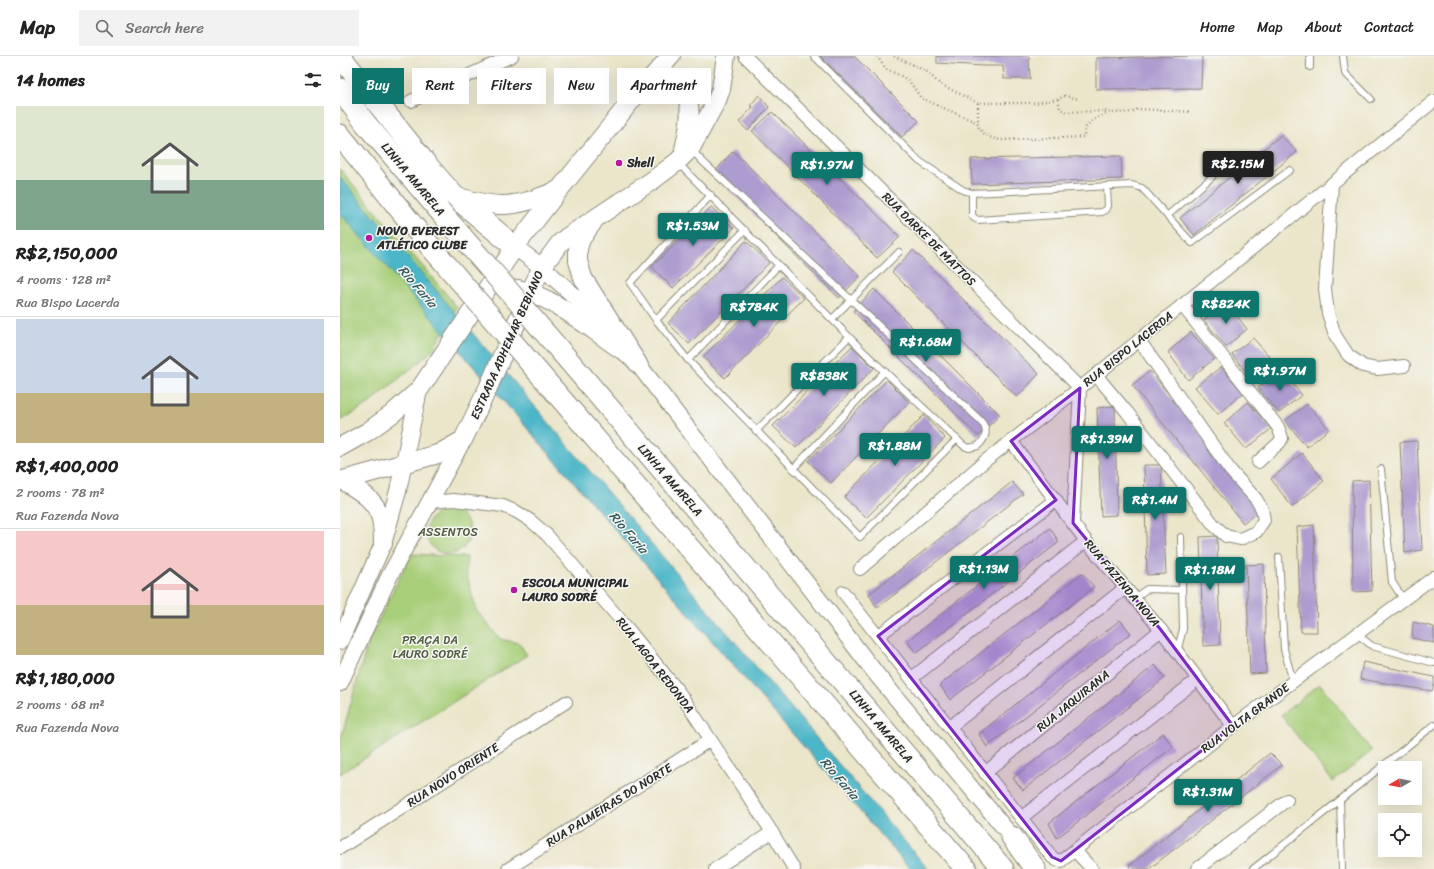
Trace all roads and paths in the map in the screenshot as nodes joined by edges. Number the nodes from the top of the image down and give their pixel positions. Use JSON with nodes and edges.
{"nodes":[{"id":1,"x":340,"y":56,"type":"edge"},
{"id":2,"x":512,"y":56,"type":"edge"},
{"id":3,"x":671,"y":56,"type":"edge"},
{"id":4,"x":726,"y":56,"type":"edge"},
{"id":5,"x":745,"y":56,"type":"edge"},
{"id":6,"x":814,"y":56,"type":"edge"},
{"id":7,"x":878,"y":56,"type":"edge"},
{"id":8,"x":894,"y":56,"type":"edge"},
{"id":9,"x":1310,"y":56,"type":"edge"},
{"id":10,"x":1342,"y":56,"type":"edge"},
{"id":11,"x":1310,"y":67,"type":"dead end"},
{"id":12,"x":660,"y":68,"type":"edge"},
{"id":13,"x":340,"y":89,"type":"edge"},
{"id":14,"x":1058,"y":99,"type":"junction"},
{"id":15,"x":1079,"y":99,"type":"dead end"},
{"id":16,"x":1371,"y":99,"type":"dead end"},
{"id":17,"x":411,"y":101,"type":"dead end"},
{"id":18,"x":1434,"y":101,"type":"edge"},
{"id":19,"x":978,"y":103,"type":"junction"},
{"id":20,"x":629,"y":104,"type":"edge"},
{"id":21,"x":689,"y":104,"type":"edge"},
{"id":22,"x":1109,"y":112,"type":"junction"},
{"id":23,"x":1192,"y":112,"type":"dead end"},
{"id":24,"x":978,"y":123,"type":"junction"},
{"id":25,"x":340,"y":135,"type":"edge"},
{"id":26,"x":340,"y":154,"type":"edge"},
{"id":27,"x":683,"y":156,"type":"junction"},
{"id":28,"x":1290,"y":170,"type":"dead end"},
{"id":29,"x":374,"y":177,"type":"junction"},
{"id":30,"x":1212,"y":177,"type":"dead end"},
{"id":31,"x":1332,"y":184,"type":"junction"},
{"id":32,"x":1107,"y":186,"type":"junction"},
{"id":33,"x":559,"y":190,"type":"junction"},
{"id":34,"x":972,"y":193,"type":"junction"},
{"id":35,"x":711,"y":195,"type":"junction"},
{"id":36,"x":447,"y":203,"type":"junction"},
{"id":37,"x":1167,"y":216,"type":"junction"},
{"id":38,"x":596,"y":217,"type":"junction"},
{"id":39,"x":745,"y":230,"type":"junction"},
{"id":40,"x":515,"y":247,"type":"junction"},
{"id":41,"x":899,"y":252,"type":"dead end"},
{"id":42,"x":778,"y":265,"type":"junction"},
{"id":43,"x":542,"y":267,"type":"junction"},
{"id":44,"x":490,"y":284,"type":"junction"},
{"id":45,"x":530,"y":292,"type":"junction"},
{"id":46,"x":852,"y":300,"type":"junction"},
{"id":47,"x":1182,"y":305,"type":"junction"},
{"id":48,"x":832,"y":319,"type":"junction"},
{"id":49,"x":656,"y":320,"type":"junction"},
{"id":50,"x":849,"y":337,"type":"junction"},
{"id":51,"x":1139,"y":340,"type":"junction"},
{"id":52,"x":622,"y":350,"type":"junction"},
{"id":53,"x":688,"y":360,"type":"junction"},
{"id":54,"x":638,"y":364,"type":"junction"},
{"id":55,"x":1404,"y":366,"type":"dead end"},
{"id":56,"x":884,"y":372,"type":"junction"},
{"id":57,"x":1096,"y":375,"type":"junction"},
{"id":58,"x":1080,"y":388,"type":"junction"},
{"id":59,"x":420,"y":390,"type":"junction"},
{"id":60,"x":756,"y":431,"type":"junction"},
{"id":61,"x":957,"y":439,"type":"junction"},
{"id":62,"x":463,"y":440,"type":"junction"},
{"id":63,"x":1011,"y":441,"type":"junction"},
{"id":64,"x":340,"y":447,"type":"edge"},
{"id":65,"x":1258,"y":462,"type":"dead end"},
{"id":66,"x":404,"y":464,"type":"junction"},
{"id":67,"x":793,"y":469,"type":"junction"},
{"id":68,"x":1381,"y":469,"type":"dead end"},
{"id":69,"x":341,"y":481,"type":"edge"},
{"id":70,"x":437,"y":487,"type":"junction"},
{"id":71,"x":454,"y":500,"type":"junction"},
{"id":72,"x":1056,"y":500,"type":"junction"},
{"id":73,"x":429,"y":502,"type":"junction"},
{"id":74,"x":1073,"y":523,"type":"junction"},
{"id":75,"x":1181,"y":538,"type":"dead end"},
{"id":76,"x":1086,"y":542,"type":"junction"},
{"id":77,"x":383,"y":544,"type":"junction"},
{"id":78,"x":1279,"y":557,"type":"dead end"},
{"id":79,"x":860,"y":568,"type":"dead end"},
{"id":80,"x":1434,"y":577,"type":"edge"},
{"id":81,"x":1125,"y":588,"type":"junction"},
{"id":82,"x":1182,"y":590,"type":"junction"},
{"id":83,"x":843,"y":592,"type":"dead end"},
{"id":84,"x":1134,"y":598,"type":"junction"},
{"id":85,"x":1404,"y":600,"type":"junction"},
{"id":86,"x":1161,"y":630,"type":"junction"},
{"id":87,"x":1357,"y":634,"type":"junction"},
{"id":88,"x":878,"y":636,"type":"junction"},
{"id":89,"x":340,"y":641,"type":"edge"},
{"id":90,"x":1177,"y":652,"type":"junction"},
{"id":91,"x":1434,"y":663,"type":"edge"},
{"id":92,"x":912,"y":678,"type":"junction"},
{"id":93,"x":1198,"y":679,"type":"junction"},
{"id":94,"x":1293,"y":682,"type":"junction"},
{"id":95,"x":340,"y":683,"type":"edge"},
{"id":96,"x":566,"y":702,"type":"dead end"},
{"id":97,"x":1434,"y":725,"type":"edge"},
{"id":98,"x":1233,"y":726,"type":"junction"},
{"id":99,"x":950,"y":727,"type":"junction"},
{"id":100,"x":710,"y":740,"type":"junction"},
{"id":101,"x":985,"y":773,"type":"junction"},
{"id":102,"x":1287,"y":800,"type":"dead end"},
{"id":103,"x":1340,"y":800,"type":"junction"},
{"id":104,"x":1021,"y":818,"type":"junction"},
{"id":105,"x":772,"y":832,"type":"junction"},
{"id":106,"x":1012,"y":837,"type":"junction"},
{"id":107,"x":340,"y":848,"type":"edge"},
{"id":108,"x":1075,"y":851,"type":"junction"},
{"id":109,"x":1051,"y":865,"type":"edge"},
{"id":110,"x":508,"y":869,"type":"edge"},
{"id":111,"x":715,"y":869,"type":"edge"},
{"id":112,"x":794,"y":869,"type":"edge"},
{"id":113,"x":966,"y":869,"type":"edge"},
{"id":114,"x":1003,"y":869,"type":"edge"},
{"id":115,"x":1035,"y":869,"type":"edge"},
{"id":116,"x":1092,"y":869,"type":"edge"},
{"id":117,"x":1197,"y":869,"type":"edge"},
{"id":118,"x":1253,"y":869,"type":"edge"},
{"id":119,"x":1342,"y":869,"type":"edge"}],
"edges":[{"from":1,"to":36,"type":"highway"},
{"from":2,"to":17,"type":"street"},
{"from":3,"to":12,"type":"main road"},
{"from":4,"to":27,"type":"main road","name":"ESTRADA ADHEMAR BEBIANO"},
{"from":5,"to":58,"type":"street","name":"RUA DARKE DE MATTOS"},
{"from":6,"to":34,"type":"lane"},
{"from":7,"to":24,"type":"path"},
{"from":8,"to":19,"type":"path"},
{"from":9,"to":11,"type":"lane"},
{"from":10,"to":16,"type":"lane"},
{"from":13,"to":36,"type":"highway","name":"LINHA AMARELA"},
{"from":14,"to":15,"type":"path"},
{"from":14,"to":19,"type":"path"},
{"from":14,"to":22,"type":"path"},
{"from":18,"to":31,"type":"street","name":"RUA BISPO LACERDA"},
{"from":19,"to":24,"type":"path"},
{"from":20,"to":33,"type":"main road"},
{"from":21,"to":27,"type":"main road"},
{"from":22,"to":23,"type":"path"},
{"from":22,"to":24,"type":"path"},
{"from":25,"to":29,"type":"highway"},
{"from":26,"to":29,"type":"highway"},
{"from":27,"to":35,"type":"lane"},
{"from":27,"to":38,"type":"main road","name":"ESTRADA ADHEMAR BEBIANO"},
{"from":27,"to":46,"type":"lane"},
{"from":28,"to":37,"type":"lane"},
{"from":29,"to":113,"type":"highway","bridge":true},
{"from":30,"to":37,"type":"lane"},
{"from":31,"to":47,"type":"street","name":"RUA BISPO LACERDA"},
{"from":31,"to":55,"type":"street"},
{"from":32,"to":34,"type":"lane"},
{"from":32,"to":34,"type":"lane"},
{"from":32,"to":37,"type":"lane"},
{"from":33,"to":36,"type":"main road"},
{"from":33,"to":40,"type":"main road"},
{"from":35,"to":39,"type":"lane"},
{"from":35,"to":49,"type":"lane"},
{"from":36,"to":40,"type":"highway"},
{"from":36,"to":114,"type":"highway","name":"LINHA AMARELA","bridge":true},
{"from":38,"to":43,"type":"main road","name":"ESTRADA ADHEMAR BEBIANO"},
{"from":38,"to":54,"type":"main road"},
{"from":39,"to":42,"type":"lane"},
{"from":39,"to":49,"type":"lane"},
{"from":40,"to":43,"type":"main road"},
{"from":40,"to":44,"type":"main road"},
{"from":41,"to":46,"type":"lane"},
{"from":42,"to":48,"type":"lane"},
{"from":42,"to":53,"type":"lane"},
{"from":43,"to":45,"type":"main road","name":"ESTRADA ADHEMAR BEBIANO"},
{"from":43,"to":52,"type":"main road"},
{"from":44,"to":45,"type":"main road"},
{"from":44,"to":59,"type":"main road"},
{"from":45,"to":52,"type":"main road"},
{"from":45,"to":62,"type":"main road","name":"ESTRADA ADHEMAR BEBIANO"},
{"from":46,"to":48,"type":"lane"},
{"from":46,"to":61,"type":"lane"},
{"from":47,"to":51,"type":"street","name":"RUA BISPO LACERDA"},
{"from":47,"to":65,"type":"street"},
{"from":48,"to":50,"type":"lane"},
{"from":49,"to":53,"type":"lane"},
{"from":50,"to":56,"type":"lane"},
{"from":50,"to":60,"type":"lane"},
{"from":51,"to":57,"type":"street","name":"RUA BISPO LACERDA"},
{"from":51,"to":57,"type":"street"},
{"from":52,"to":54,"type":"main road"},
{"from":53,"to":60,"type":"lane"},
{"from":54,"to":106,"type":"main road"},
{"from":56,"to":61,"type":"lane"},
{"from":56,"to":67,"type":"lane"},
{"from":57,"to":58,"type":"street","name":"RUA BISPO LACERDA"},
{"from":58,"to":63,"type":"street","name":"RUA BISPO LACERDA"},
{"from":58,"to":74,"type":"street"},
{"from":59,"to":64,"type":"main road"},
{"from":59,"to":66,"type":"main road"},
{"from":60,"to":67,"type":"lane"},
{"from":61,"to":67,"type":"lane"},
{"from":62,"to":66,"type":"main road"},
{"from":62,"to":70,"type":"main road","name":"ESTRADA ADHEMAR BEBIANO"},
{"from":63,"to":72,"type":"street","name":"RUA FAZENDA NOVA"},
{"from":63,"to":79,"type":"street","name":"RUA BISPO LACERDA"},
{"from":66,"to":69,"type":"main road"},
{"from":66,"to":77,"type":"main road"},
{"from":68,"to":85,"type":"lane"},
{"from":69,"to":77,"type":"main road"},
{"from":70,"to":71,"type":"street"},
{"from":70,"to":73,"type":"main road","name":"ESTRADA ADHEMAR BEBIANO"},
{"from":71,"to":73,"type":"street","name":"RUA LAGOA REDONDA"},
{"from":71,"to":100,"type":"street","name":"RUA LAGOA REDONDA"},
{"from":72,"to":74,"type":"street","name":"RUA FAZENDA NOVA"},
{"from":72,"to":88,"type":"street"},
{"from":73,"to":95,"type":"main road","name":"ESTRADA ADHEMAR BEBIANO"},
{"from":74,"to":76,"type":"street","name":"RUA FAZENDA NOVA"},
{"from":75,"to":82,"type":"lane"},
{"from":76,"to":81,"type":"street","name":"RUA FAZENDA NOVA"},
{"from":76,"to":92,"type":"street"},
{"from":77,"to":89,"type":"main road"},
{"from":78,"to":94,"type":"lane"},
{"from":80,"to":85,"type":"street","name":"RUA VOLTA GRANDE"},
{"from":81,"to":84,"type":"street","name":"RUA FAZENDA NOVA"},
{"from":81,"to":99,"type":"street"},
{"from":82,"to":84,"type":"lane"},
{"from":82,"to":90,"type":"lane"},
{"from":83,"to":88,"type":"street"},
{"from":84,"to":86,"type":"street","name":"RUA FAZENDA NOVA"},
{"from":85,"to":87,"type":"street","name":"RUA VOLTA GRANDE"},
{"from":86,"to":90,"type":"street","name":"RUA FAZENDA NOVA"},
{"from":86,"to":101,"type":"street","name":"RUA JAQUIRANA"},
{"from":87,"to":91,"type":"lane"},
{"from":87,"to":94,"type":"street","name":"RUA VOLTA GRANDE"},
{"from":88,"to":92,"type":"street"},
{"from":90,"to":93,"type":"street","name":"RUA FAZENDA NOVA"},
{"from":92,"to":99,"type":"street"},
{"from":93,"to":98,"type":"street","name":"RUA FAZENDA NOVA"},
{"from":93,"to":104,"type":"street"},
{"from":94,"to":98,"type":"street","name":"RUA VOLTA GRANDE"},
{"from":96,"to":107,"type":"street","name":"RUA NOVO ORIENTE"},
{"from":97,"to":103,"type":"lane"},
{"from":98,"to":108,"type":"street","name":"RUA VOLTA GRANDE"},
{"from":99,"to":101,"type":"street"},
{"from":100,"to":105,"type":"street","name":"RUA LAGOA REDONDA"},
{"from":100,"to":110,"type":"street","name":"RUA PALMEIRAS DO NORTE"},
{"from":101,"to":104,"type":"street"},
{"from":102,"to":117,"type":"street"},
{"from":103,"to":118,"type":"lane"},
{"from":103,"to":119,"type":"lane"},
{"from":104,"to":109,"type":"street"},
{"from":105,"to":111,"type":"street"},
{"from":105,"to":112,"type":"street","name":"RUA LAGOA REDONDA"},
{"from":106,"to":109,"type":"main road"},
{"from":106,"to":115,"type":"highway"},
{"from":108,"to":109,"type":"street","name":"RUA VOLTA GRANDE"},
{"from":108,"to":116,"type":"street"}]}
